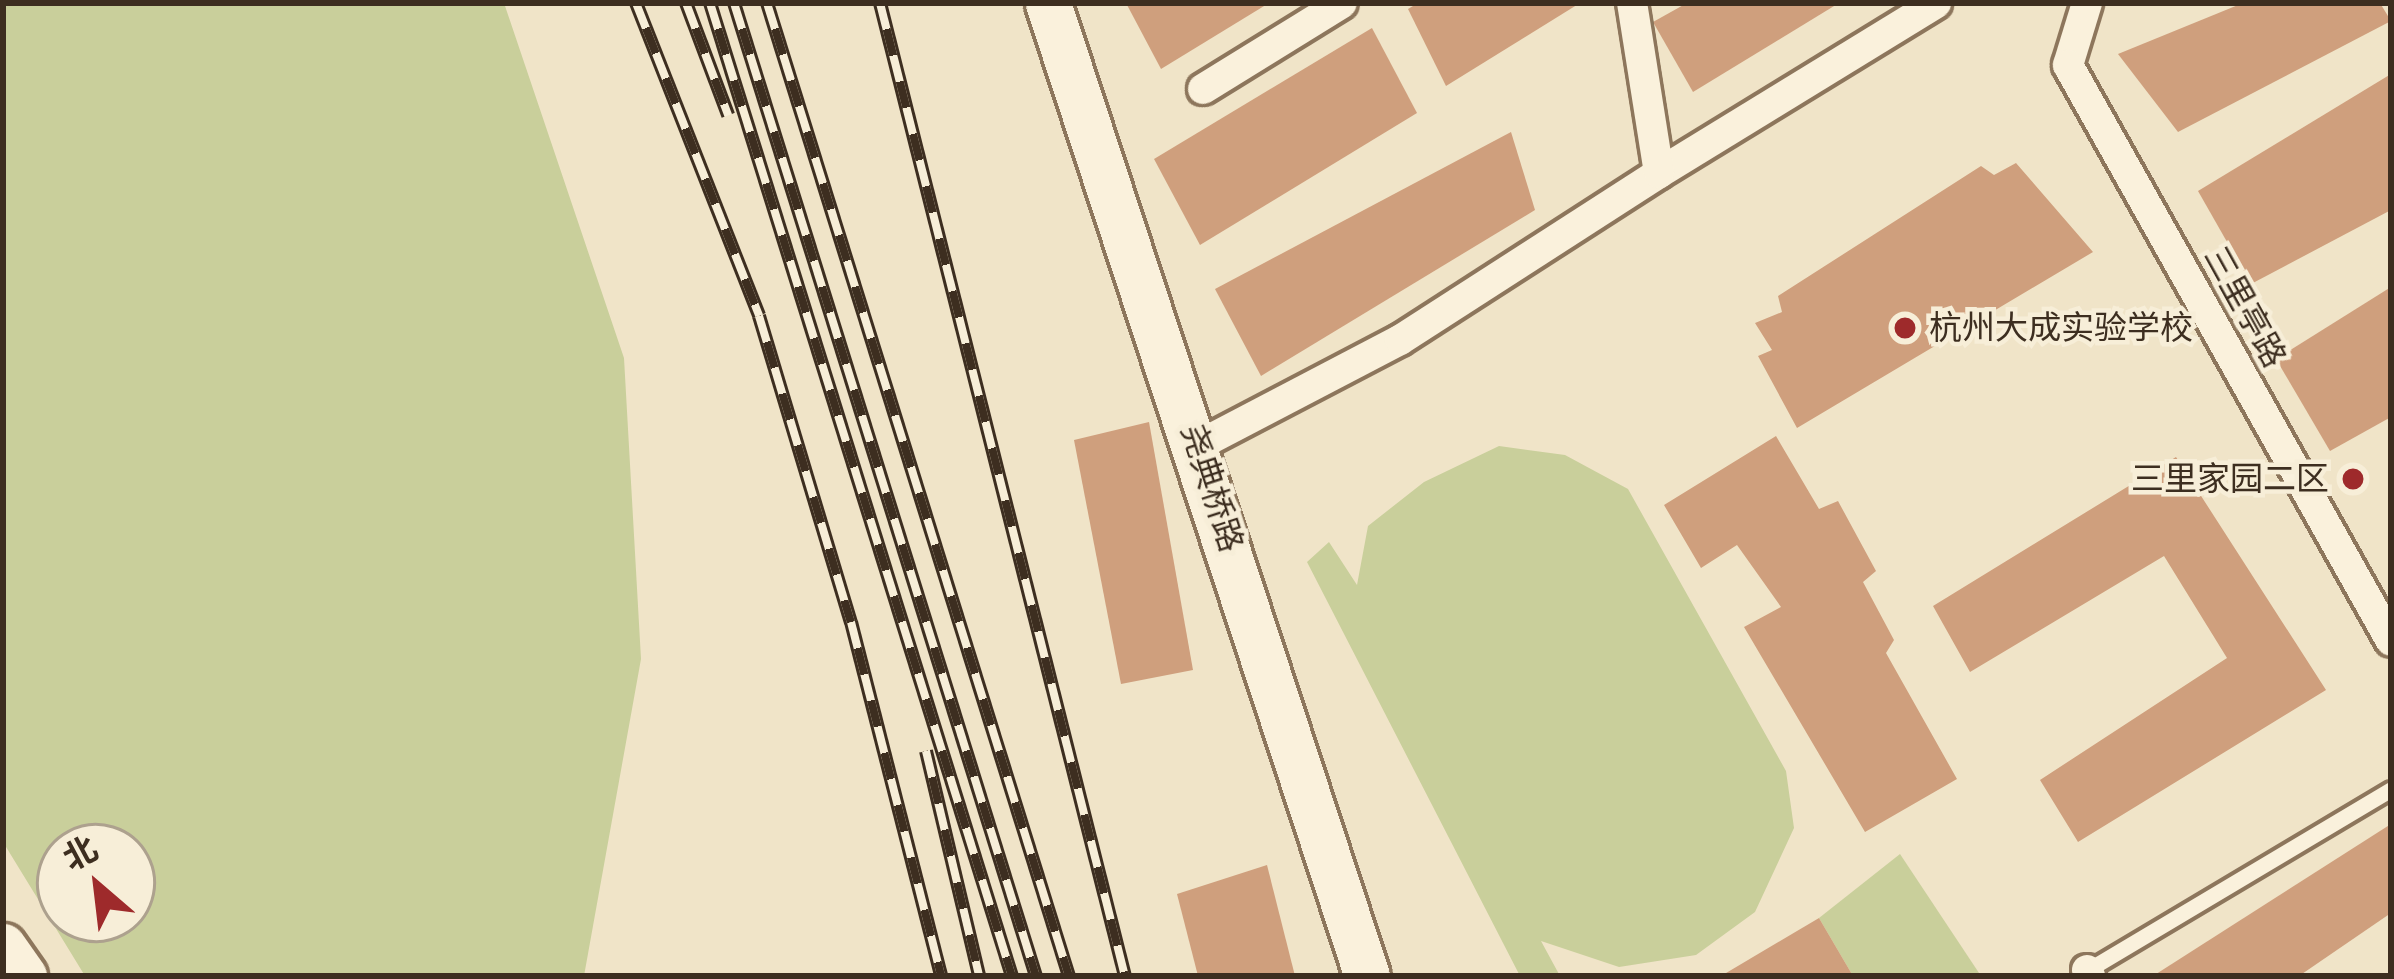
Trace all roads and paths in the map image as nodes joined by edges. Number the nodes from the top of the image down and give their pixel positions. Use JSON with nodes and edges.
{"nodes":[{"id":1,"x":1048,"y":3,"type":"edge"},
{"id":2,"x":1342,"y":3,"type":"edge"},
{"id":3,"x":1632,"y":3,"type":"edge"},
{"id":4,"x":1936,"y":3,"type":"edge"},
{"id":5,"x":2087,"y":3,"type":"edge"},
{"id":6,"x":1203,"y":89,"type":"dead end"},
{"id":7,"x":1659,"y":173,"type":"junction"},
{"id":8,"x":1199,"y":445,"type":"junction"},
{"id":9,"x":2391,"y":641,"type":"edge"},
{"id":10,"x":2391,"y":789,"type":"edge"},
{"id":11,"x":3,"y":946,"type":"edge"},
{"id":12,"x":2085,"y":974,"type":"edge"},
{"id":13,"x":24,"y":976,"type":"edge"},
{"id":14,"x":1367,"y":976,"type":"edge"}],
"edges":[{"from":1,"to":8,"type":"street","name":"尧典桥路"},
{"from":2,"to":6,"type":"street"},
{"from":3,"to":7,"type":"street"},
{"from":4,"to":7,"type":"street"},
{"from":5,"to":9,"type":"street","name":"三里亭路"},
{"from":7,"to":8,"type":"street"},
{"from":8,"to":14,"type":"street","name":"尧典桥路"},
{"from":10,"to":12,"type":"lane"},
{"from":11,"to":13,"type":"street"}]}
